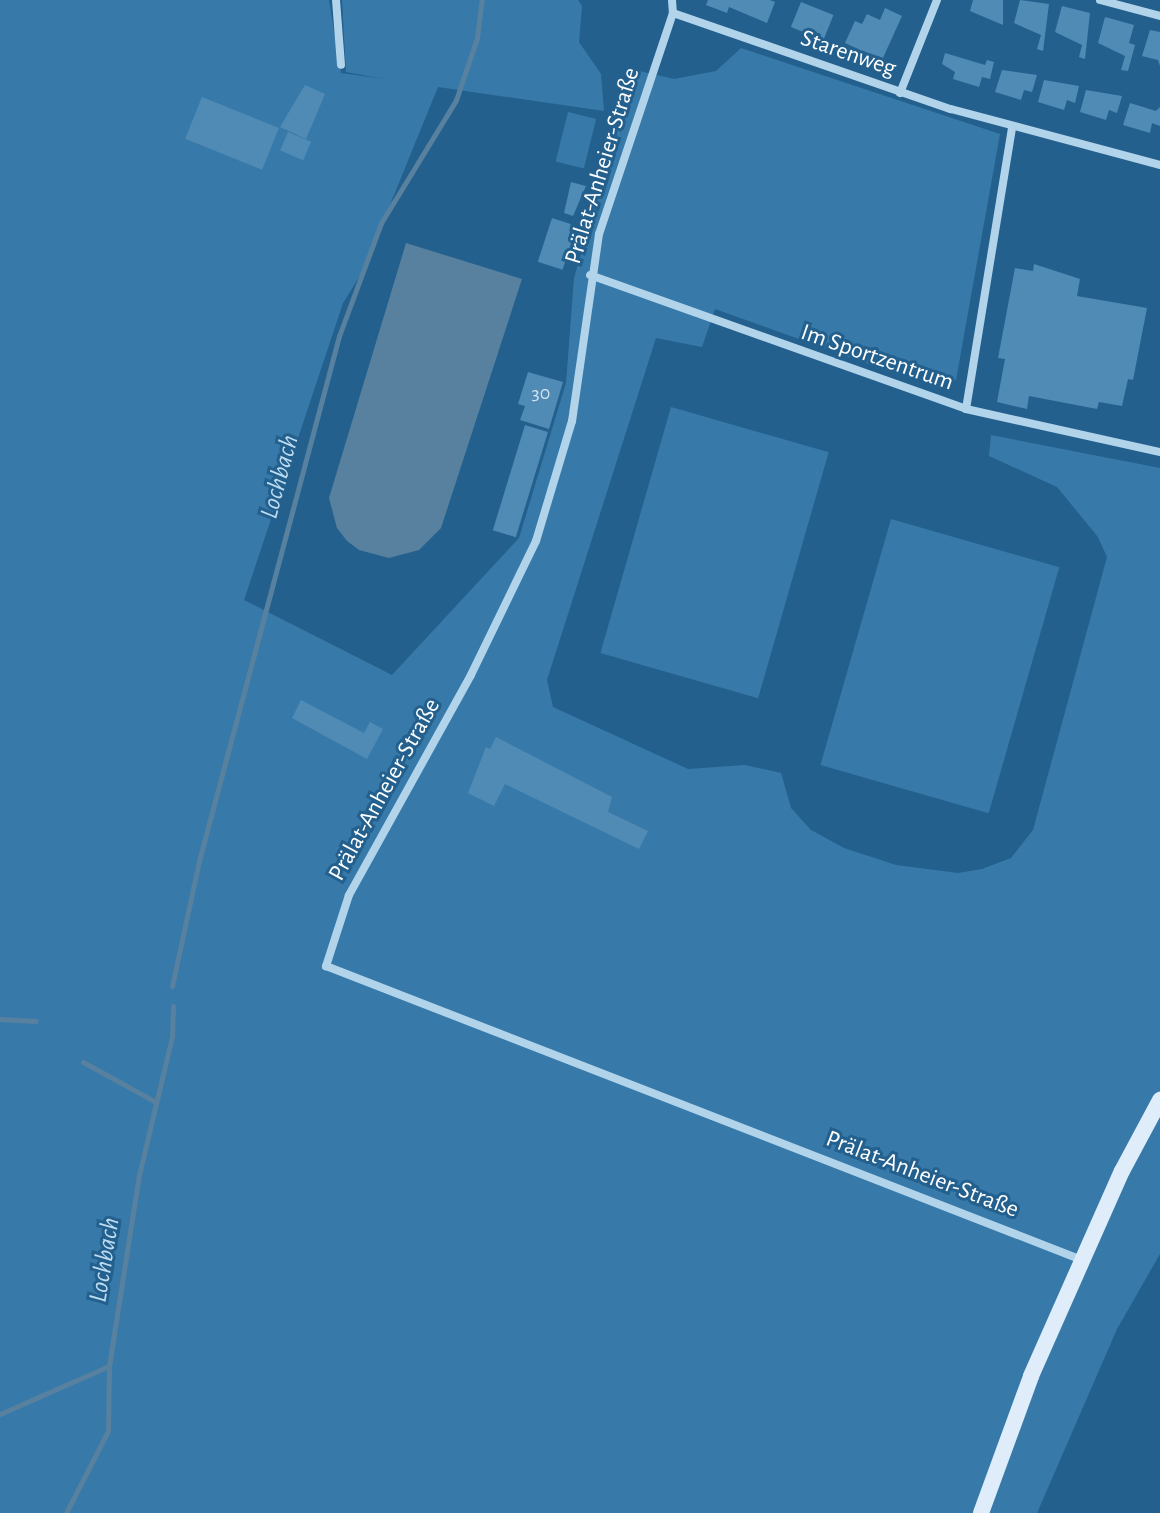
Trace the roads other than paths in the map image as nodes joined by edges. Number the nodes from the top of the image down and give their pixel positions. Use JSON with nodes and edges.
{"nodes":[{"id":1,"x":336,"y":0,"type":"edge"},
{"id":2,"x":672,"y":0,"type":"edge"},
{"id":3,"x":937,"y":0,"type":"edge"},
{"id":4,"x":1100,"y":0,"type":"edge"},
{"id":5,"x":673,"y":13,"type":"junction"},
{"id":6,"x":1160,"y":16,"type":"edge"},
{"id":7,"x":341,"y":65,"type":"dead end"},
{"id":8,"x":900,"y":93,"type":"junction"},
{"id":9,"x":1012,"y":128,"type":"junction"},
{"id":10,"x":1160,"y":165,"type":"edge"},
{"id":11,"x":590,"y":275,"type":"junction"},
{"id":12,"x":966,"y":409,"type":"junction"},
{"id":13,"x":1160,"y":452,"type":"edge"},
{"id":14,"x":1160,"y":1100,"type":"edge"},
{"id":15,"x":1082,"y":1260,"type":"junction"},
{"id":16,"x":981,"y":1513,"type":"edge"}],
"edges":[{"from":1,"to":7,"type":"street"},
{"from":2,"to":5,"type":"street","name":"Prälat-Anheier-Straße"},
{"from":3,"to":8,"type":"street"},
{"from":4,"to":6,"type":"street"},
{"from":5,"to":8,"type":"street","name":"Starenweg"},
{"from":5,"to":11,"type":"street","name":"Prälat-Anheier-Straße"},
{"from":8,"to":9,"type":"street","name":"Starenweg"},
{"from":9,"to":10,"type":"street","name":"Starenweg"},
{"from":9,"to":12,"type":"street"},
{"from":11,"to":12,"type":"street","name":"Im Sportzentrum"},
{"from":11,"to":15,"type":"street","name":"Prälat-Anheier-Straße"},
{"from":12,"to":13,"type":"street","name":"Im Sportzentrum"},
{"from":14,"to":15,"type":"street"},
{"from":15,"to":16,"type":"street"}]}
